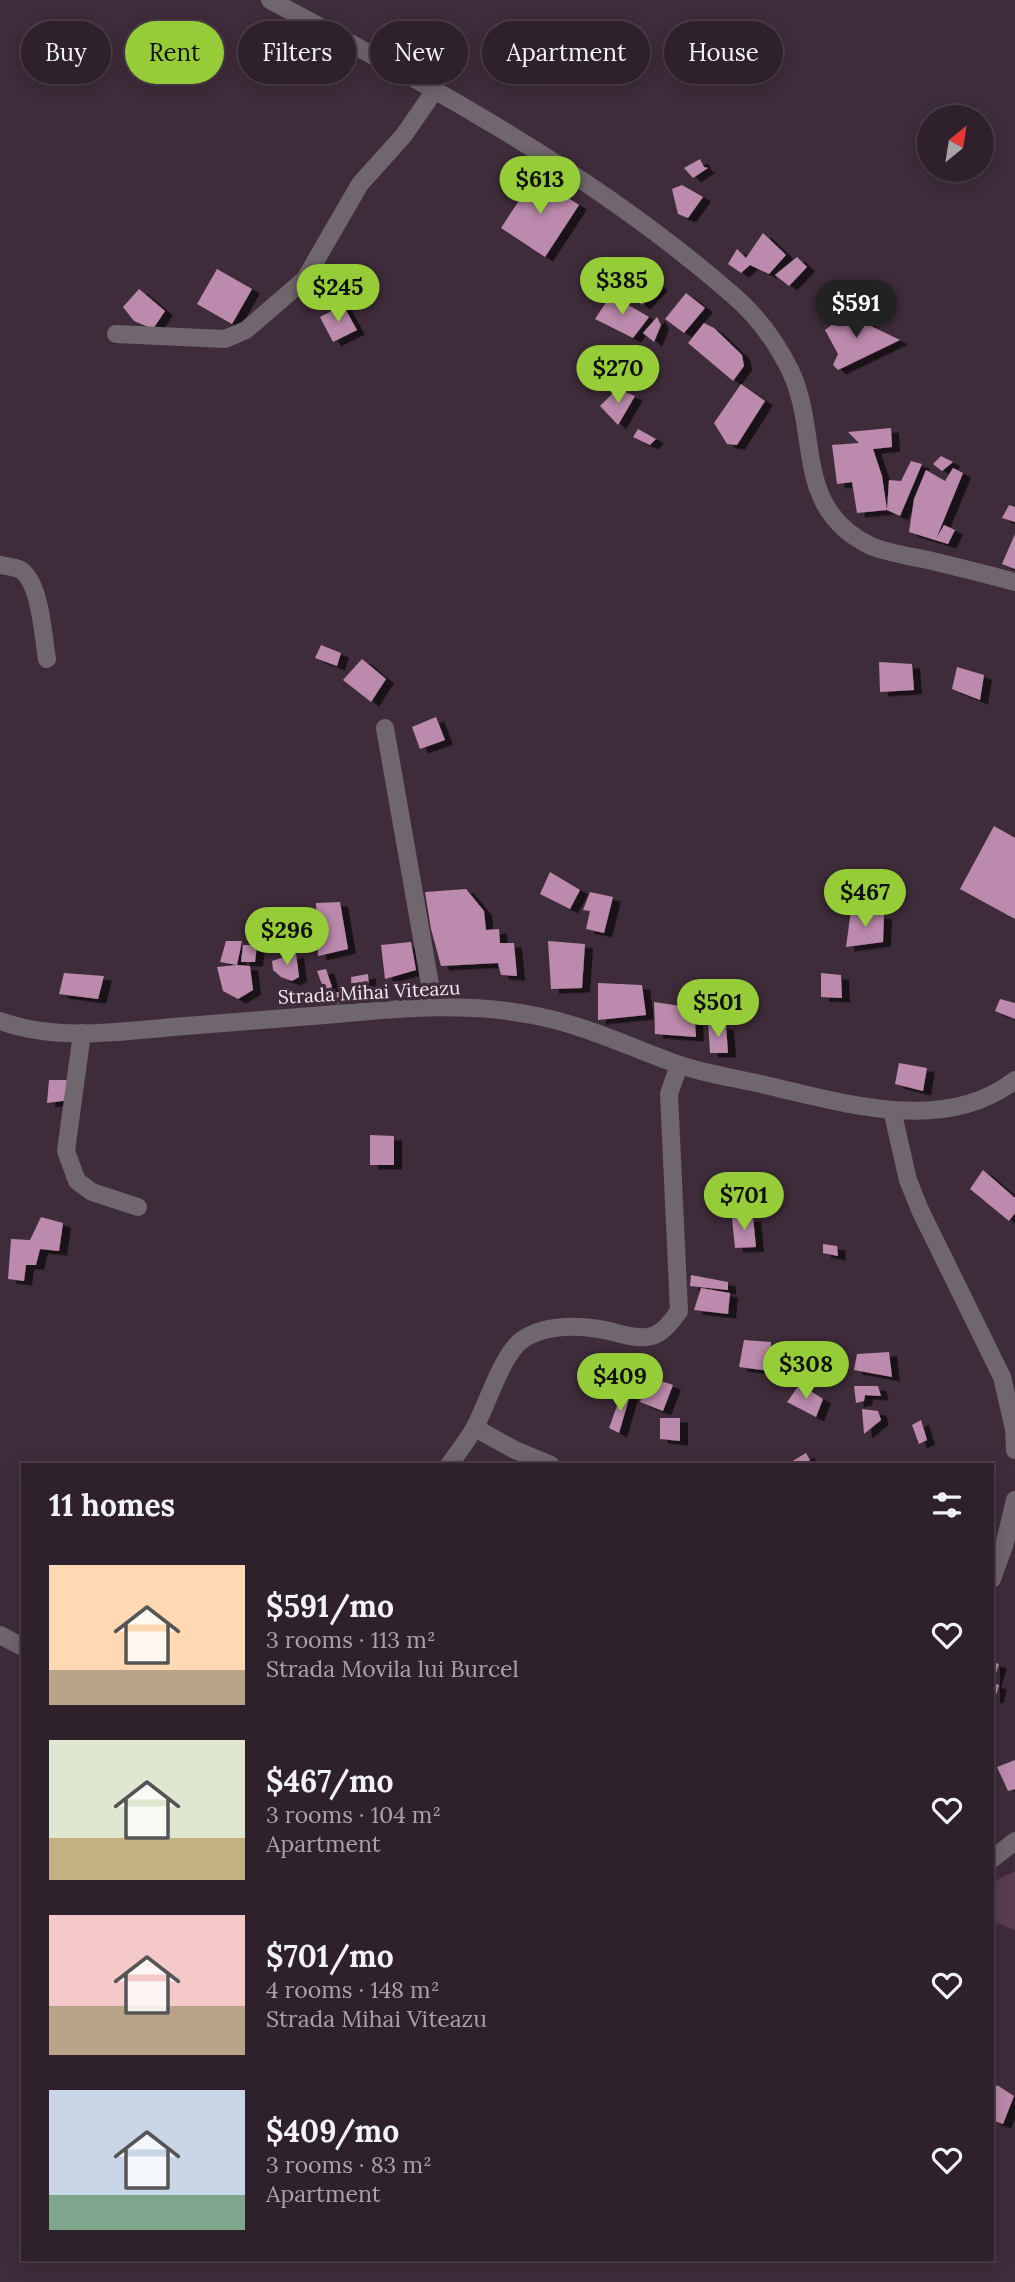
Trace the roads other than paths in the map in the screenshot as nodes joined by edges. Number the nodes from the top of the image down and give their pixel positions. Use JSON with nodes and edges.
{"nodes":[{"id":1,"x":270,"y":0,"type":"edge"},
{"id":2,"x":435,"y":90,"type":"junction"},
{"id":3,"x":116,"y":334,"type":"dead end"},
{"id":4,"x":0,"y":565,"type":"edge"},
{"id":5,"x":1015,"y":582,"type":"edge"},
{"id":6,"x":47,"y":659,"type":"dead end"},
{"id":7,"x":385,"y":728,"type":"dead end"},
{"id":8,"x":434,"y":1007,"type":"junction"},
{"id":9,"x":0,"y":1021,"type":"edge"},
{"id":10,"x":82,"y":1032,"type":"junction"},
{"id":11,"x":679,"y":1065,"type":"junction"},
{"id":12,"x":1015,"y":1080,"type":"edge"},
{"id":13,"x":892,"y":1110,"type":"junction"},
{"id":14,"x":138,"y":1207,"type":"dead end"},
{"id":15,"x":475,"y":1428,"type":"junction"},
{"id":16,"x":1015,"y":1450,"type":"edge"},
{"id":17,"x":450,"y":1463,"type":"edge"},
{"id":18,"x":546,"y":1463,"type":"edge"},
{"id":19,"x":1015,"y":1500,"type":"edge"},
{"id":20,"x":994,"y":1574,"type":"edge"},
{"id":21,"x":0,"y":1635,"type":"edge"},
{"id":22,"x":21,"y":1646,"type":"edge"},
{"id":23,"x":1015,"y":1841,"type":"edge"},
{"id":24,"x":994,"y":1857,"type":"edge"}],
"edges":[{"from":1,"to":2,"type":"street"},
{"from":2,"to":3,"type":"street"},
{"from":2,"to":5,"type":"street"},
{"from":4,"to":6,"type":"street"},
{"from":7,"to":8,"type":"street"},
{"from":8,"to":10,"type":"street","name":"Strada Mihai Viteazu"},
{"from":8,"to":11,"type":"street","name":"Strada Mihai Viteazu"},
{"from":9,"to":10,"type":"street","name":"Strada Mihai Viteazu"},
{"from":10,"to":14,"type":"street"},
{"from":11,"to":13,"type":"street","name":"Strada Mihai Viteazu"},
{"from":11,"to":15,"type":"street"},
{"from":12,"to":13,"type":"street","name":"Strada Mihai Viteazu"},
{"from":13,"to":16,"type":"street"},
{"from":15,"to":17,"type":"street"},
{"from":15,"to":18,"type":"street"},
{"from":19,"to":20,"type":"street"},
{"from":21,"to":22,"type":"street"},
{"from":23,"to":24,"type":"street"}]}
